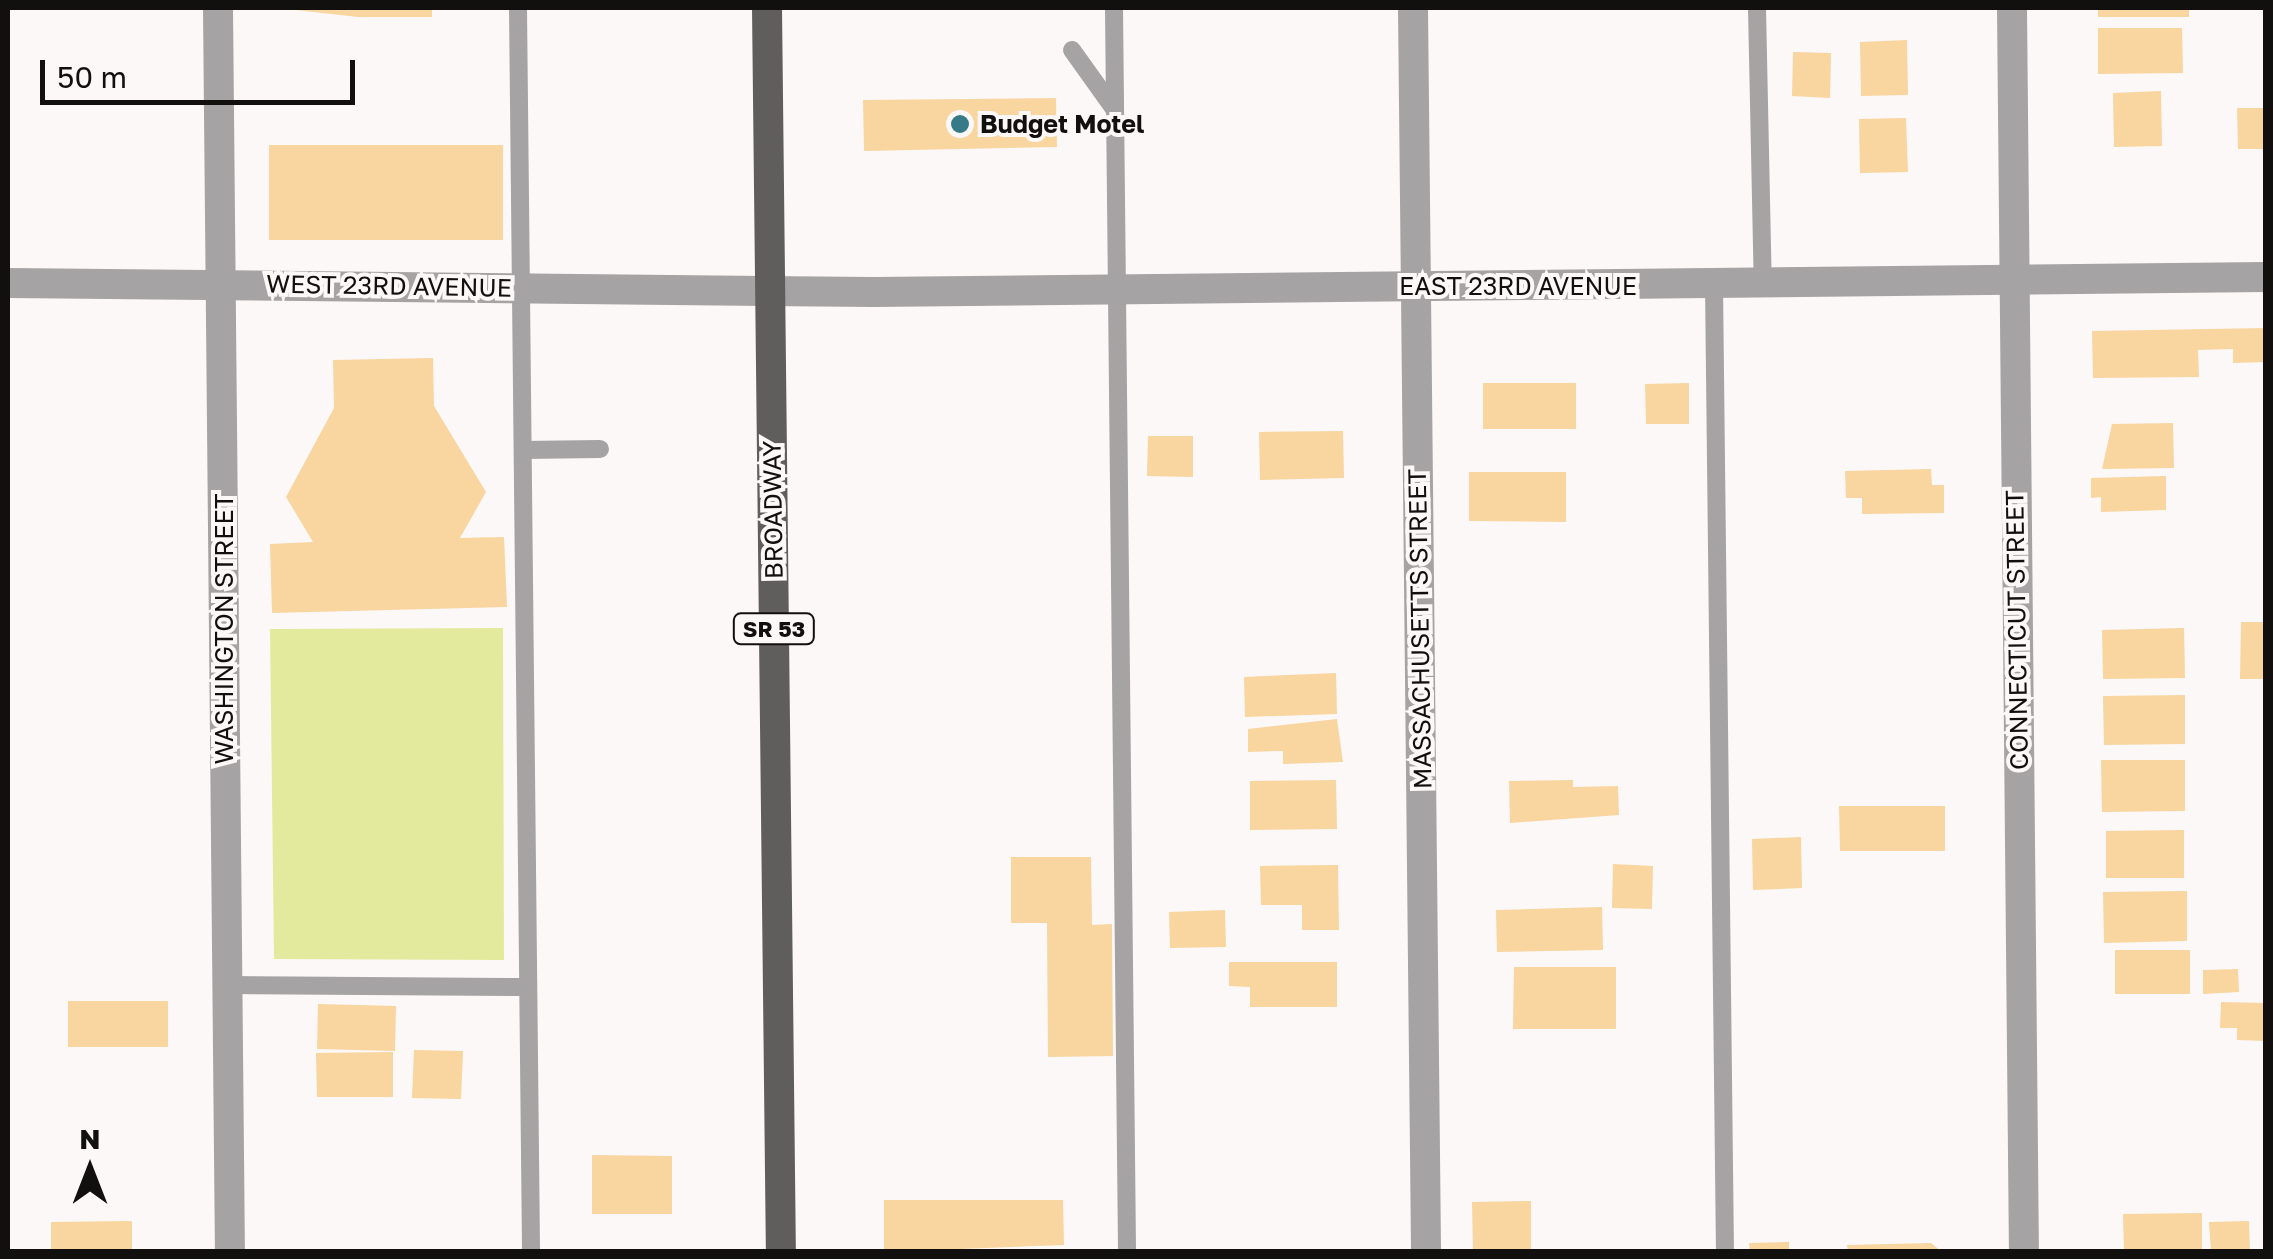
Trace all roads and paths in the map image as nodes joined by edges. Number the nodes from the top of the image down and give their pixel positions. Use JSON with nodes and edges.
{"nodes":[{"id":1,"x":218,"y":8,"type":"edge"},
{"id":2,"x":518,"y":8,"type":"edge"},
{"id":3,"x":767,"y":8,"type":"edge"},
{"id":4,"x":1114,"y":8,"type":"edge"},
{"id":5,"x":1413,"y":8,"type":"edge"},
{"id":6,"x":1758,"y":8,"type":"edge"},
{"id":7,"x":2012,"y":8,"type":"edge"},
{"id":8,"x":1072,"y":50,"type":"dead end"},
{"id":9,"x":1116,"y":111,"type":"junction"},
{"id":10,"x":2266,"y":277,"type":"edge"},
{"id":11,"x":2014,"y":280,"type":"junction"},
{"id":12,"x":8,"y":283,"type":"edge"},
{"id":13,"x":222,"y":283,"type":"junction"},
{"id":14,"x":1714,"y":285,"type":"junction"},
{"id":15,"x":1762,"y":285,"type":"junction"},
{"id":16,"x":1416,"y":287,"type":"junction"},
{"id":17,"x":522,"y":288,"type":"junction"},
{"id":18,"x":770,"y":292,"type":"junction"},
{"id":19,"x":1118,"y":292,"type":"junction"},
{"id":20,"x":600,"y":449,"type":"dead end"},
{"id":21,"x":523,"y":450,"type":"junction"},
{"id":22,"x":228,"y":984,"type":"junction"},
{"id":23,"x":528,"y":987,"type":"junction"},
{"id":24,"x":230,"y":1252,"type":"edge"},
{"id":25,"x":530,"y":1252,"type":"edge"},
{"id":26,"x":780,"y":1252,"type":"edge"},
{"id":27,"x":1127,"y":1252,"type":"edge"},
{"id":28,"x":1426,"y":1252,"type":"edge"},
{"id":29,"x":1725,"y":1252,"type":"edge"},
{"id":30,"x":2024,"y":1252,"type":"edge"}],
"edges":[{"from":1,"to":13,"type":"street","name":"WASHINGTON STREET"},
{"from":2,"to":17,"type":"lane"},
{"from":3,"to":18,"type":"main road","name":"BROADWAY","number":"SR 53"},
{"from":4,"to":9,"type":"lane"},
{"from":5,"to":16,"type":"street","name":"MASSACHUSETTS STREET"},
{"from":6,"to":15,"type":"lane"},
{"from":7,"to":11,"type":"street","name":"CONNECTICUT STREET"},
{"from":8,"to":9,"type":"lane"},
{"from":9,"to":19,"type":"lane"},
{"from":10,"to":11,"type":"street","name":"EAST 23RD AVENUE"},
{"from":11,"to":15,"type":"street","name":"EAST 23RD AVENUE"},
{"from":11,"to":30,"type":"street","name":"CONNECTICUT STREET"},
{"from":12,"to":13,"type":"street","name":"WEST 23RD AVENUE"},
{"from":13,"to":17,"type":"street","name":"WEST 23RD AVENUE"},
{"from":13,"to":22,"type":"street","name":"WASHINGTON STREET"},
{"from":14,"to":15,"type":"street","name":"EAST 23RD AVENUE"},
{"from":14,"to":16,"type":"street","name":"EAST 23RD AVENUE"},
{"from":14,"to":29,"type":"lane"},
{"from":16,"to":19,"type":"street","name":"EAST 23RD AVENUE"},
{"from":16,"to":28,"type":"street","name":"MASSACHUSETTS STREET"},
{"from":17,"to":18,"type":"street","name":"WEST 23RD AVENUE"},
{"from":17,"to":21,"type":"lane"},
{"from":18,"to":19,"type":"street","name":"EAST 23RD AVENUE"},
{"from":18,"to":26,"type":"main road","name":"BROADWAY","number":"SR 53"},
{"from":19,"to":27,"type":"lane"},
{"from":20,"to":21,"type":"lane"},
{"from":21,"to":23,"type":"lane"},
{"from":22,"to":23,"type":"lane"},
{"from":22,"to":24,"type":"street","name":"WASHINGTON STREET"},
{"from":23,"to":25,"type":"lane"}]}
